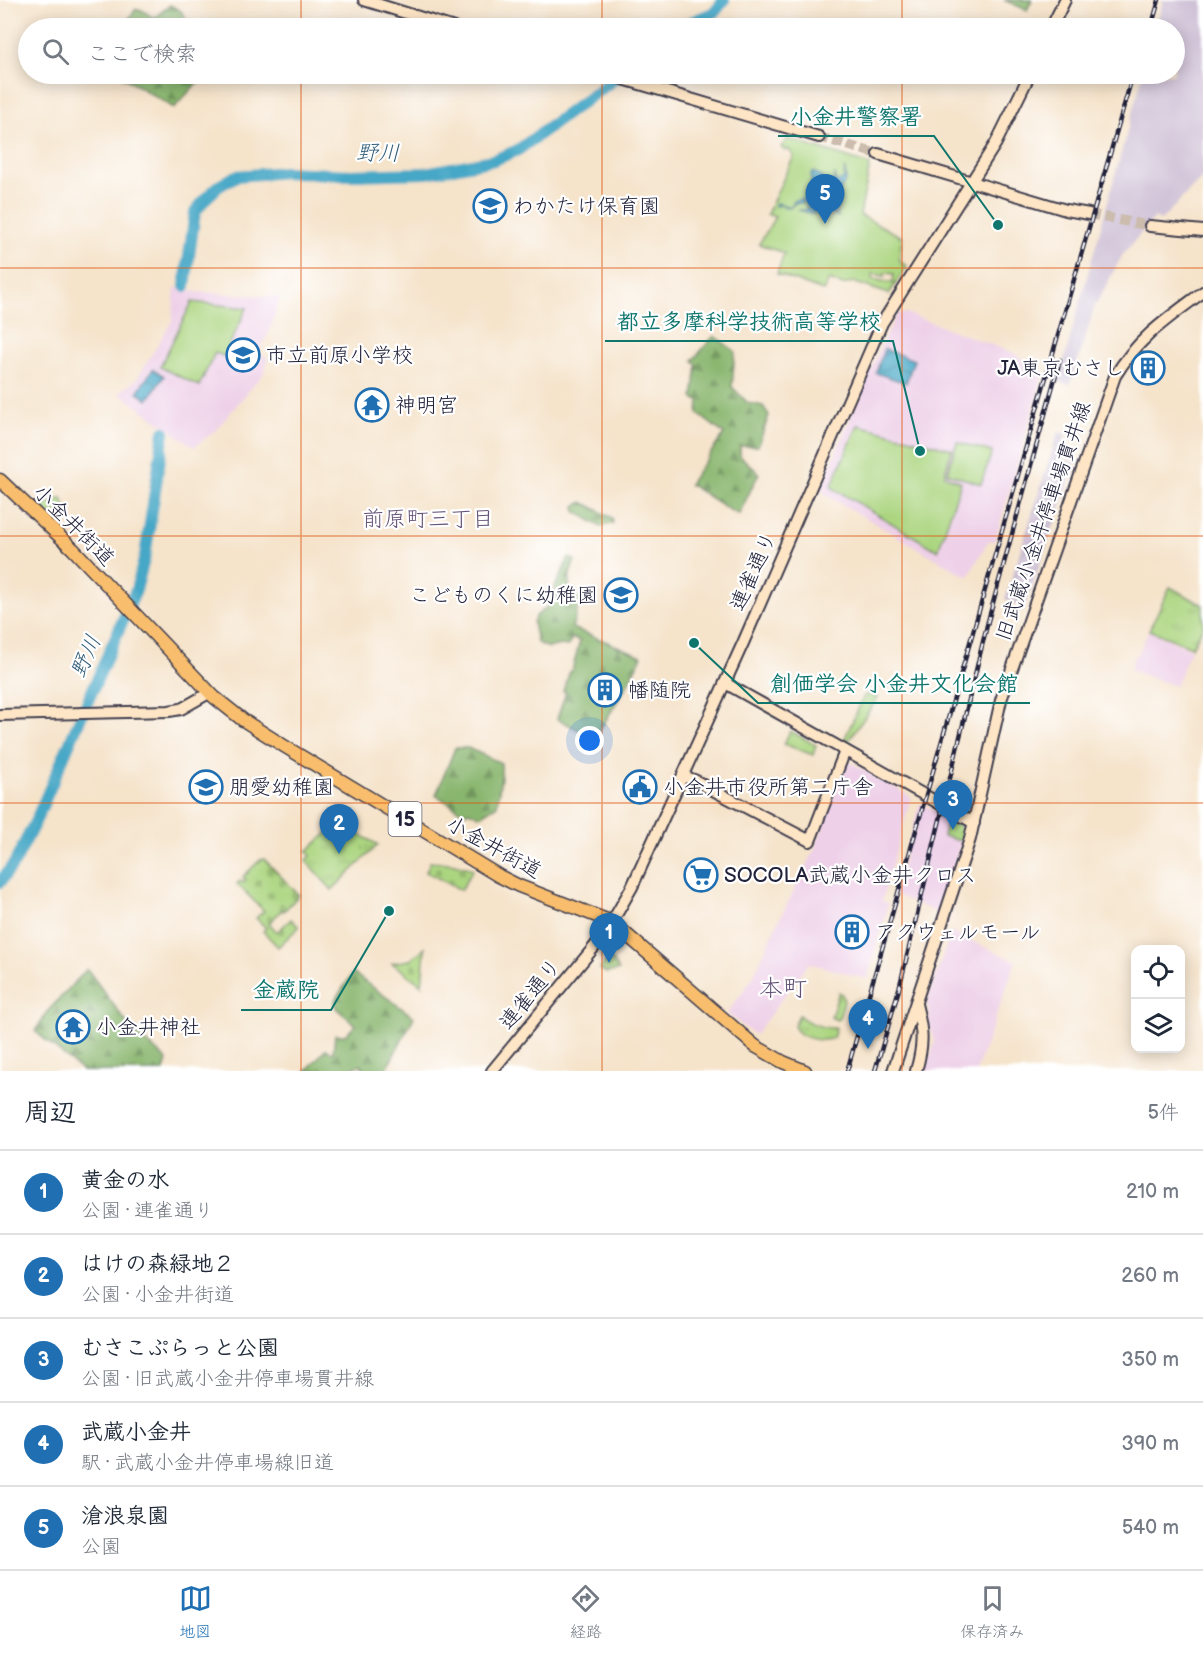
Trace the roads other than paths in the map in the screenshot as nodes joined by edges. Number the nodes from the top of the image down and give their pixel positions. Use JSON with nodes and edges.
{"nodes":[{"id":1,"x":363,"y":0,"type":"edge"},
{"id":2,"x":1065,"y":0,"type":"edge"},
{"id":3,"x":422,"y":18,"type":"edge"},
{"id":4,"x":1056,"y":18,"type":"edge"},
{"id":5,"x":641,"y":84,"type":"edge"},
{"id":6,"x":1025,"y":84,"type":"edge"},
{"id":7,"x":819,"y":137,"type":"tunnel mouth"},
{"id":8,"x":878,"y":154,"type":"tunnel mouth"},
{"id":9,"x":972,"y":182,"type":"junction"},
{"id":10,"x":1089,"y":214,"type":"tunnel mouth"},
{"id":11,"x":1150,"y":226,"type":"tunnel mouth"},
{"id":12,"x":1203,"y":231,"type":"edge"},
{"id":13,"x":1203,"y":292,"type":"edge"},
{"id":14,"x":0,"y":480,"type":"edge"},
{"id":15,"x":725,"y":683,"type":"junction"},
{"id":16,"x":209,"y":693,"type":"junction"},
{"id":17,"x":0,"y":715,"type":"edge"},
{"id":18,"x":845,"y":750,"type":"junction"},
{"id":19,"x":683,"y":776,"type":"junction"},
{"id":20,"x":974,"y":823,"type":"junction"},
{"id":21,"x":612,"y":922,"type":"junction"},
{"id":22,"x":916,"y":1004,"type":"junction"},
{"id":23,"x":492,"y":1071,"type":"edge"},
{"id":24,"x":805,"y":1071,"type":"edge"},
{"id":25,"x":892,"y":1071,"type":"edge"},
{"id":26,"x":915,"y":1071,"type":"edge"}],
"edges":[{"from":1,"to":3,"type":"main road"},
{"from":2,"to":4,"type":"main road"},
{"from":5,"to":7,"type":"main road"},
{"from":6,"to":9,"type":"main road","name":"連雀通り"},
{"from":8,"to":9,"type":"main road"},
{"from":9,"to":10,"type":"main road"},
{"from":9,"to":15,"type":"main road","name":"連雀通り"},
{"from":11,"to":12,"type":"main road"},
{"from":13,"to":20,"type":"main road","name":"旧武蔵小金井停車場貫井線"},
{"from":14,"to":16,"type":"main road","name":"小金井街道","number":"15"},
{"from":15,"to":18,"type":"main road"},
{"from":15,"to":19,"type":"main road","name":"連雀通り"},
{"from":16,"to":17,"type":"main road"},
{"from":16,"to":21,"type":"main road","name":"小金井街道","number":"15"},
{"from":18,"to":19,"type":"main road"},
{"from":18,"to":20,"type":"main road"},
{"from":19,"to":21,"type":"main road","name":"連雀通り"},
{"from":20,"to":22,"type":"main road","name":"旧武蔵小金井停車場貫井線"},
{"from":21,"to":23,"type":"main road","name":"連雀通り"},
{"from":21,"to":24,"type":"main road","name":"小金井街道","number":"15"},
{"from":22,"to":25,"type":"main road","name":"旧武蔵小金井停車場貫井線"},
{"from":22,"to":26,"type":"main road"}]}
